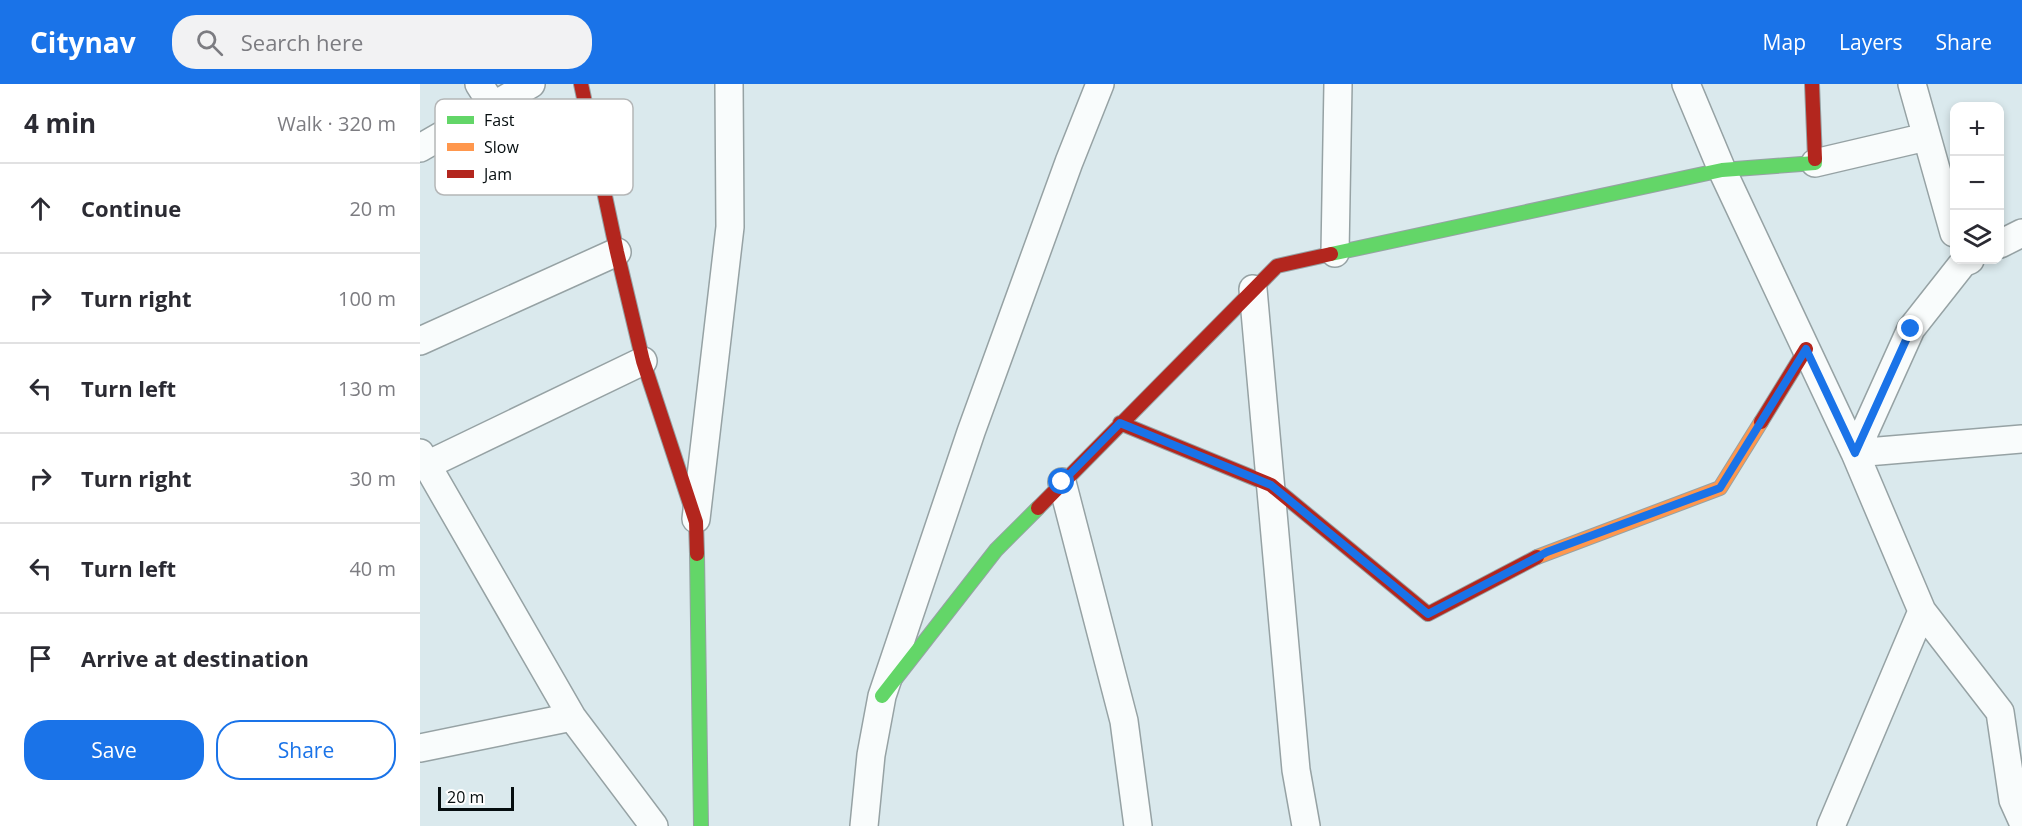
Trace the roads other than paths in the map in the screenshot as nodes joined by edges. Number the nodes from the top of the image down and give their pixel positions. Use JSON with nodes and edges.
{"nodes":[{"id":1,"x":531,"y":84,"type":"edge"},
{"id":2,"x":581,"y":84,"type":"edge"},
{"id":3,"x":729,"y":84,"type":"edge"},
{"id":4,"x":1100,"y":84,"type":"edge"},
{"id":5,"x":1338,"y":84,"type":"edge"},
{"id":6,"x":1686,"y":84,"type":"edge"},
{"id":7,"x":1812,"y":84,"type":"edge"},
{"id":8,"x":1912,"y":84,"type":"edge"},
{"id":9,"x":486,"y":95,"type":"edge"},
{"id":10,"x":584,"y":99,"type":"edge"},
{"id":11,"x":435,"y":136,"type":"edge"},
{"id":12,"x":1926,"y":137,"type":"junction"},
{"id":13,"x":420,"y":148,"type":"edge"},
{"id":14,"x":1815,"y":163,"type":"junction"},
{"id":15,"x":1722,"y":170,"type":"junction"},
{"id":16,"x":605,"y":195,"type":"edge"},
{"id":17,"x":1950,"y":219,"type":"edge"},
{"id":18,"x":2022,"y":233,"type":"edge"},
{"id":19,"x":2004,"y":242,"type":"edge"},
{"id":20,"x":617,"y":252,"type":"junction"},
{"id":21,"x":1335,"y":253,"type":"junction"},
{"id":22,"x":1963,"y":264,"type":"edge"},
{"id":23,"x":1253,"y":289,"type":"junction"},
{"id":24,"x":420,"y":341,"type":"edge"},
{"id":25,"x":1806,"y":349,"type":"junction"},
{"id":26,"x":644,"y":361,"type":"junction"},
{"id":27,"x":1120,"y":423,"type":"junction"},
{"id":28,"x":2022,"y":439,"type":"edge"},
{"id":29,"x":1855,"y":453,"type":"junction"},
{"id":30,"x":423,"y":459,"type":"edge"},
{"id":31,"x":1062,"y":482,"type":"junction"},
{"id":32,"x":1271,"y":485,"type":"junction"},
{"id":33,"x":696,"y":522,"type":"junction"},
{"id":34,"x":1922,"y":611,"type":"junction"},
{"id":35,"x":882,"y":696,"type":"junction"},
{"id":36,"x":572,"y":717,"type":"junction"},
{"id":37,"x":420,"y":748,"type":"edge"},
{"id":38,"x":2022,"y":820,"type":"edge"},
{"id":39,"x":654,"y":826,"type":"edge"},
{"id":40,"x":701,"y":826,"type":"edge"},
{"id":41,"x":864,"y":826,"type":"edge"},
{"id":42,"x":1138,"y":826,"type":"edge"},
{"id":43,"x":1306,"y":826,"type":"edge"},
{"id":44,"x":1831,"y":826,"type":"edge"}],
"edges":[{"from":1,"to":9,"type":"street"},
{"from":2,"to":10,"type":"street"},
{"from":3,"to":33,"type":"street"},
{"from":4,"to":35,"type":"street"},
{"from":5,"to":21,"type":"street"},
{"from":6,"to":15,"type":"street"},
{"from":7,"to":14,"type":"street"},
{"from":8,"to":12,"type":"street"},
{"from":11,"to":13,"type":"street"},
{"from":12,"to":14,"type":"street"},
{"from":12,"to":17,"type":"street"},
{"from":14,"to":15,"type":"street"},
{"from":15,"to":21,"type":"street"},
{"from":15,"to":25,"type":"street"},
{"from":16,"to":20,"type":"street"},
{"from":18,"to":19,"type":"street"},
{"from":20,"to":24,"type":"street"},
{"from":20,"to":26,"type":"street"},
{"from":21,"to":23,"type":"street"},
{"from":22,"to":29,"type":"street"},
{"from":23,"to":27,"type":"street"},
{"from":23,"to":32,"type":"street"},
{"from":25,"to":29,"type":"street"},
{"from":25,"to":32,"type":"street"},
{"from":26,"to":30,"type":"street"},
{"from":26,"to":33,"type":"street"},
{"from":27,"to":31,"type":"street"},
{"from":27,"to":32,"type":"street"},
{"from":28,"to":29,"type":"street"},
{"from":29,"to":34,"type":"street"},
{"from":30,"to":36,"type":"street"},
{"from":31,"to":35,"type":"street"},
{"from":31,"to":42,"type":"street"},
{"from":32,"to":43,"type":"street"},
{"from":33,"to":40,"type":"street"},
{"from":34,"to":38,"type":"street"},
{"from":34,"to":44,"type":"street"},
{"from":35,"to":41,"type":"street"},
{"from":36,"to":37,"type":"street"},
{"from":36,"to":39,"type":"street"}]}
